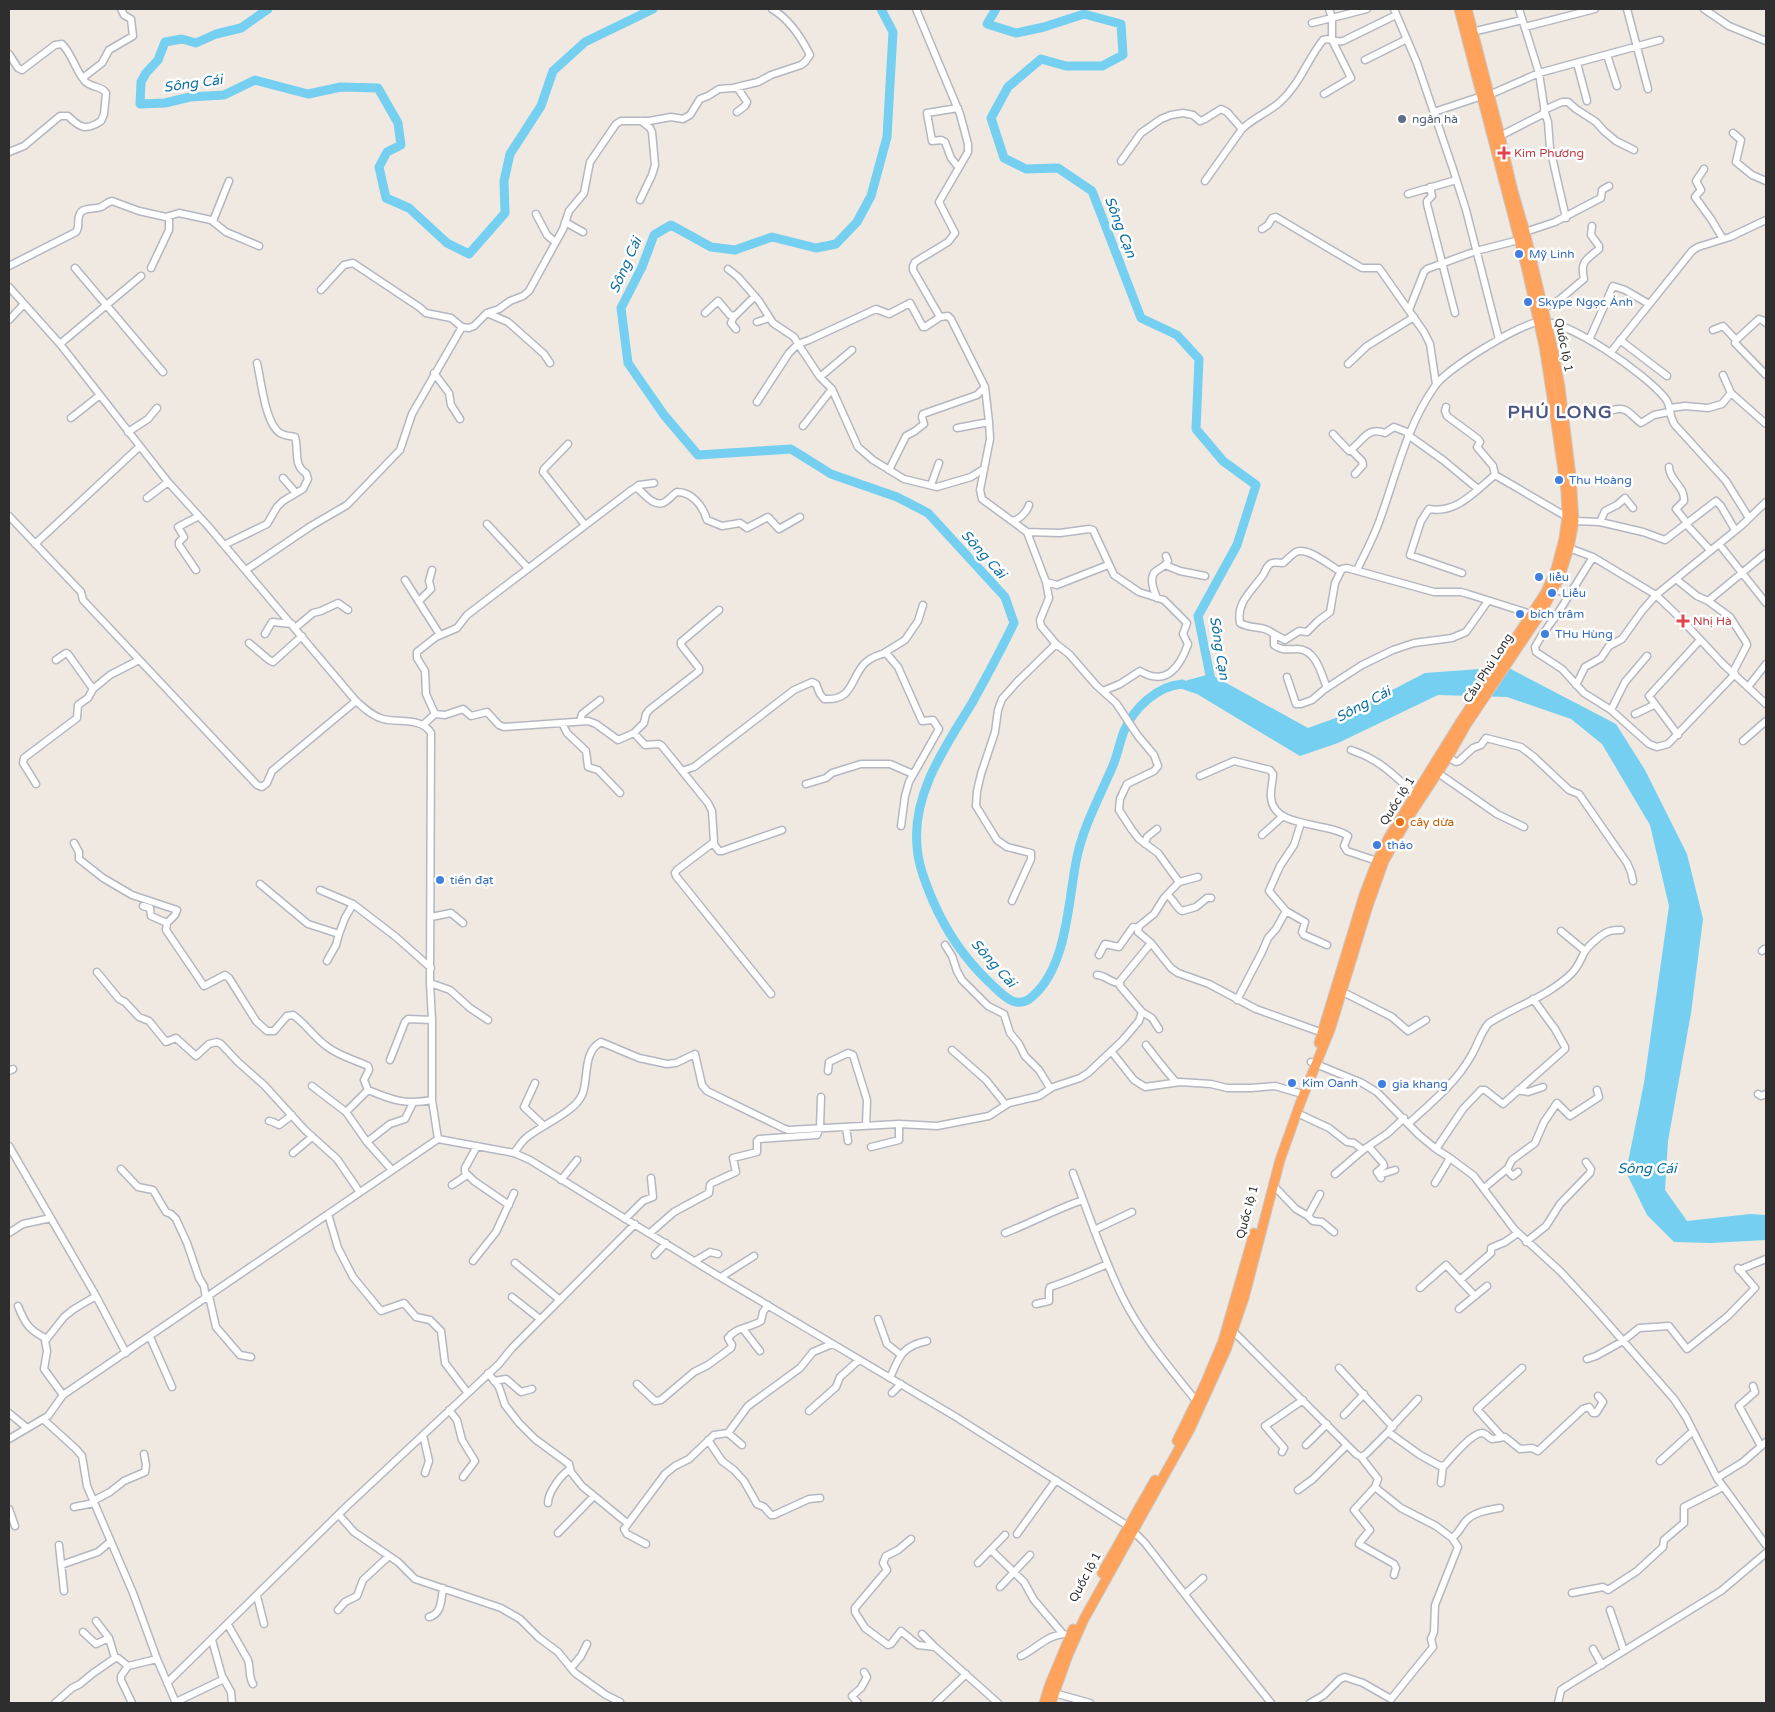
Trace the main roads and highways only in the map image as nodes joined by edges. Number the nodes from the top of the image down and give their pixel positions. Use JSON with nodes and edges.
{"nodes":[{"id":1,"x":1459,"y":9,"type":"edge"},
{"id":2,"x":1466,"y":9,"type":"edge"},
{"id":3,"x":1479,"y":69,"type":"junction"},
{"id":4,"x":1486,"y":96,"type":"junction"},
{"id":5,"x":1543,"y":323,"type":"junction"},
{"id":6,"x":1570,"y":519,"type":"junction"},
{"id":7,"x":1528,"y":624,"type":"junction"},
{"id":8,"x":1463,"y":723,"type":"junction"},
{"id":9,"x":1314,"y":1063,"type":"junction"},
{"id":10,"x":1130,"y":1528,"type":"junction"},
{"id":11,"x":1044,"y":1703,"type":"edge"},
{"id":12,"x":1051,"y":1703,"type":"edge"}],
"edges":[{"from":1,"to":3,"type":"highway","name":"Quốc lộ 1"},
{"from":2,"to":3,"type":"highway","name":"Quốc lộ 1"},
{"from":3,"to":4,"type":"highway","name":"Quốc lộ 1"},
{"from":4,"to":5,"type":"highway","name":"Quốc lộ 1"},
{"from":4,"to":5,"type":"highway","name":"Quốc lộ 1"},
{"from":5,"to":6,"type":"highway","name":"Quốc lộ 1"},
{"from":6,"to":7,"type":"highway","name":"Quốc lộ 1"},
{"from":6,"to":7,"type":"highway","name":"Quốc lộ 1"},
{"from":7,"to":8,"type":"highway","name":"Cầu Phú Long"},
{"from":8,"to":9,"type":"highway","name":"Quốc lộ 1"},
{"from":8,"to":9,"type":"highway","name":"Quốc lộ 1"},
{"from":9,"to":10,"type":"highway","name":"Quốc lộ 1"},
{"from":9,"to":10,"type":"highway","name":"Quốc lộ 1"},
{"from":10,"to":11,"type":"highway","name":"Quốc lộ 1"},
{"from":10,"to":12,"type":"highway","name":"Quốc lộ 1"}]}
